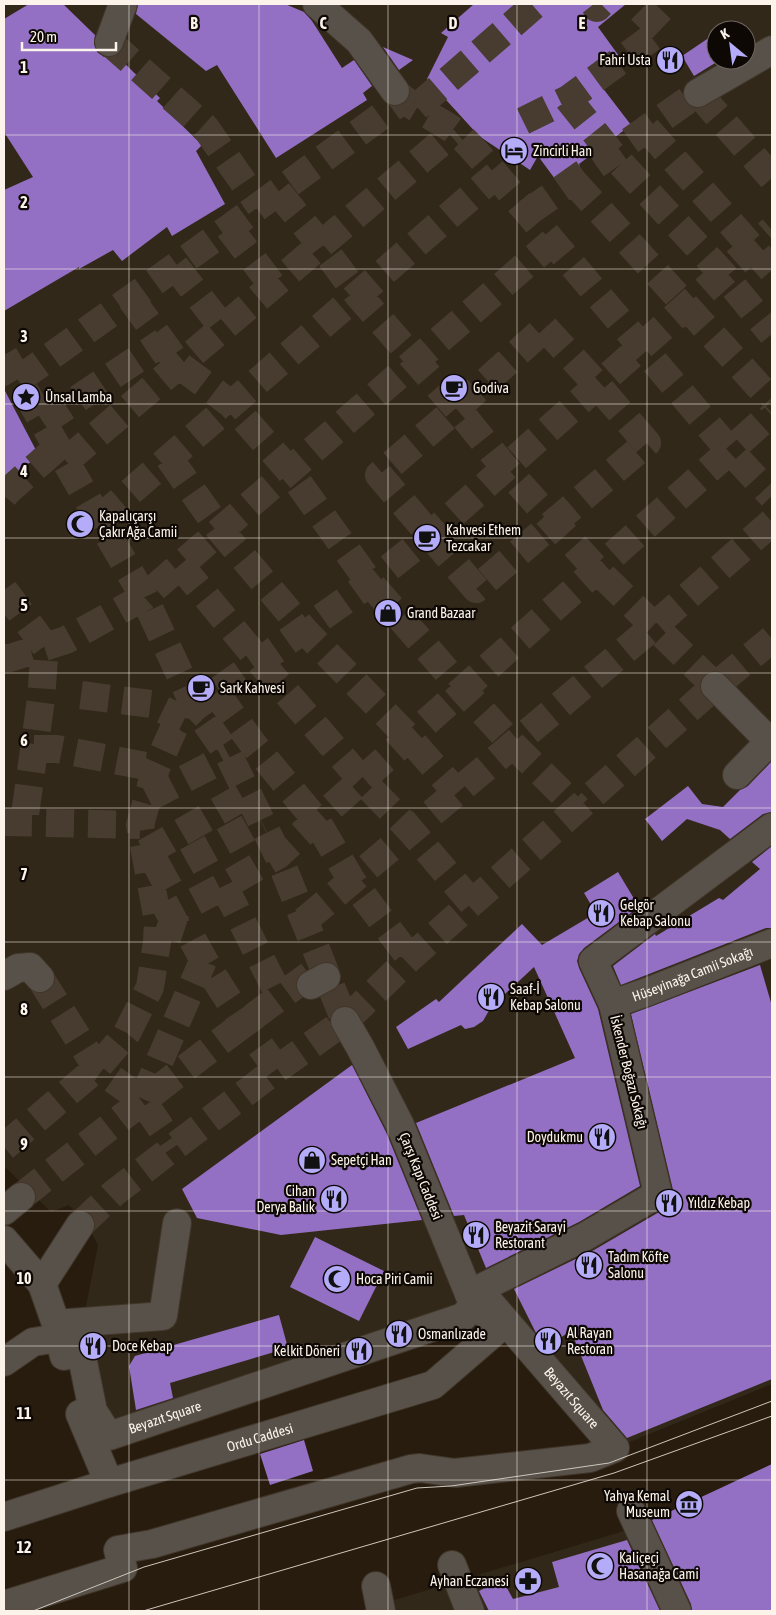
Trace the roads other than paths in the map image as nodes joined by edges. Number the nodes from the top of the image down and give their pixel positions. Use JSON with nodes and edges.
{"nodes":[{"id":1,"x":123,"y":4,"type":"edge"},
{"id":2,"x":329,"y":8,"type":"edge"},
{"id":3,"x":109,"y":42,"type":"dead end"},
{"id":4,"x":772,"y":50,"type":"edge"},
{"id":5,"x":395,"y":91,"type":"tunnel mouth"},
{"id":6,"x":698,"y":93,"type":"dead end"},
{"id":7,"x":715,"y":686,"type":"tunnel mouth"},
{"id":8,"x":771,"y":743,"type":"edge"},
{"id":9,"x":737,"y":775,"type":"dead end"},
{"id":10,"x":772,"y":827,"type":"edge"},
{"id":11,"x":772,"y":943,"type":"edge"},
{"id":12,"x":4,"y":976,"type":"edge"},
{"id":13,"x":40,"y":978,"type":"tunnel mouth"},
{"id":14,"x":613,"y":1004,"type":"junction"},
{"id":15,"x":345,"y":1021,"type":"tunnel mouth"},
{"id":16,"x":176,"y":1223,"type":"dead end"},
{"id":17,"x":80,"y":1225,"type":"tunnel mouth"},
{"id":18,"x":4,"y":1240,"type":"edge"},
{"id":19,"x":42,"y":1284,"type":"junction"},
{"id":20,"x":472,"y":1299,"type":"junction"},
{"id":21,"x":498,"y":1329,"type":"joint"},
{"id":22,"x":57,"y":1331,"type":"junction"},
{"id":23,"x":4,"y":1362,"type":"edge"},
{"id":24,"x":109,"y":1483,"type":"junction"},
{"id":25,"x":631,"y":1511,"type":"dead end"},
{"id":26,"x":4,"y":1517,"type":"edge"},
{"id":27,"x":452,"y":1565,"type":"dead end"},
{"id":28,"x":4,"y":1605,"type":"edge"},
{"id":29,"x":470,"y":1611,"type":"edge"},
{"id":30,"x":677,"y":1611,"type":"edge"}],
"edges":[{"from":1,"to":3,"type":"street"},
{"from":2,"to":5,"type":"street"},
{"from":4,"to":6,"type":"street"},
{"from":7,"to":8,"type":"street"},
{"from":8,"to":9,"type":"street"},
{"from":10,"to":14,"type":"street","name":"İskender Boğazı Sokağı"},
{"from":11,"to":14,"type":"street","name":"Hüseyinağa Camii Sokağı"},
{"from":12,"to":13,"type":"street"},
{"from":14,"to":20,"type":"street","name":"İskender Boğazı Sokağı"},
{"from":15,"to":20,"type":"street","name":"Çarşı Kapı Caddesi"},
{"from":16,"to":22,"type":"street"},
{"from":17,"to":19,"type":"street"},
{"from":18,"to":19,"type":"street"},
{"from":19,"to":22,"type":"street"},
{"from":20,"to":21,"type":"street","name":"Çarşı Kapı Caddesi"},
{"from":20,"to":22,"type":"street","name":"Beyazıt Square"},
{"from":20,"to":28,"type":"street","name":"Beyazıt Square"},
{"from":21,"to":24,"type":"street","name":"Ordu Caddesi"},
{"from":22,"to":23,"type":"street"},
{"from":22,"to":24,"type":"street"},
{"from":24,"to":26,"type":"street","name":"Ordu Caddesi"},
{"from":25,"to":30,"type":"street"},
{"from":27,"to":29,"type":"street"}]}
